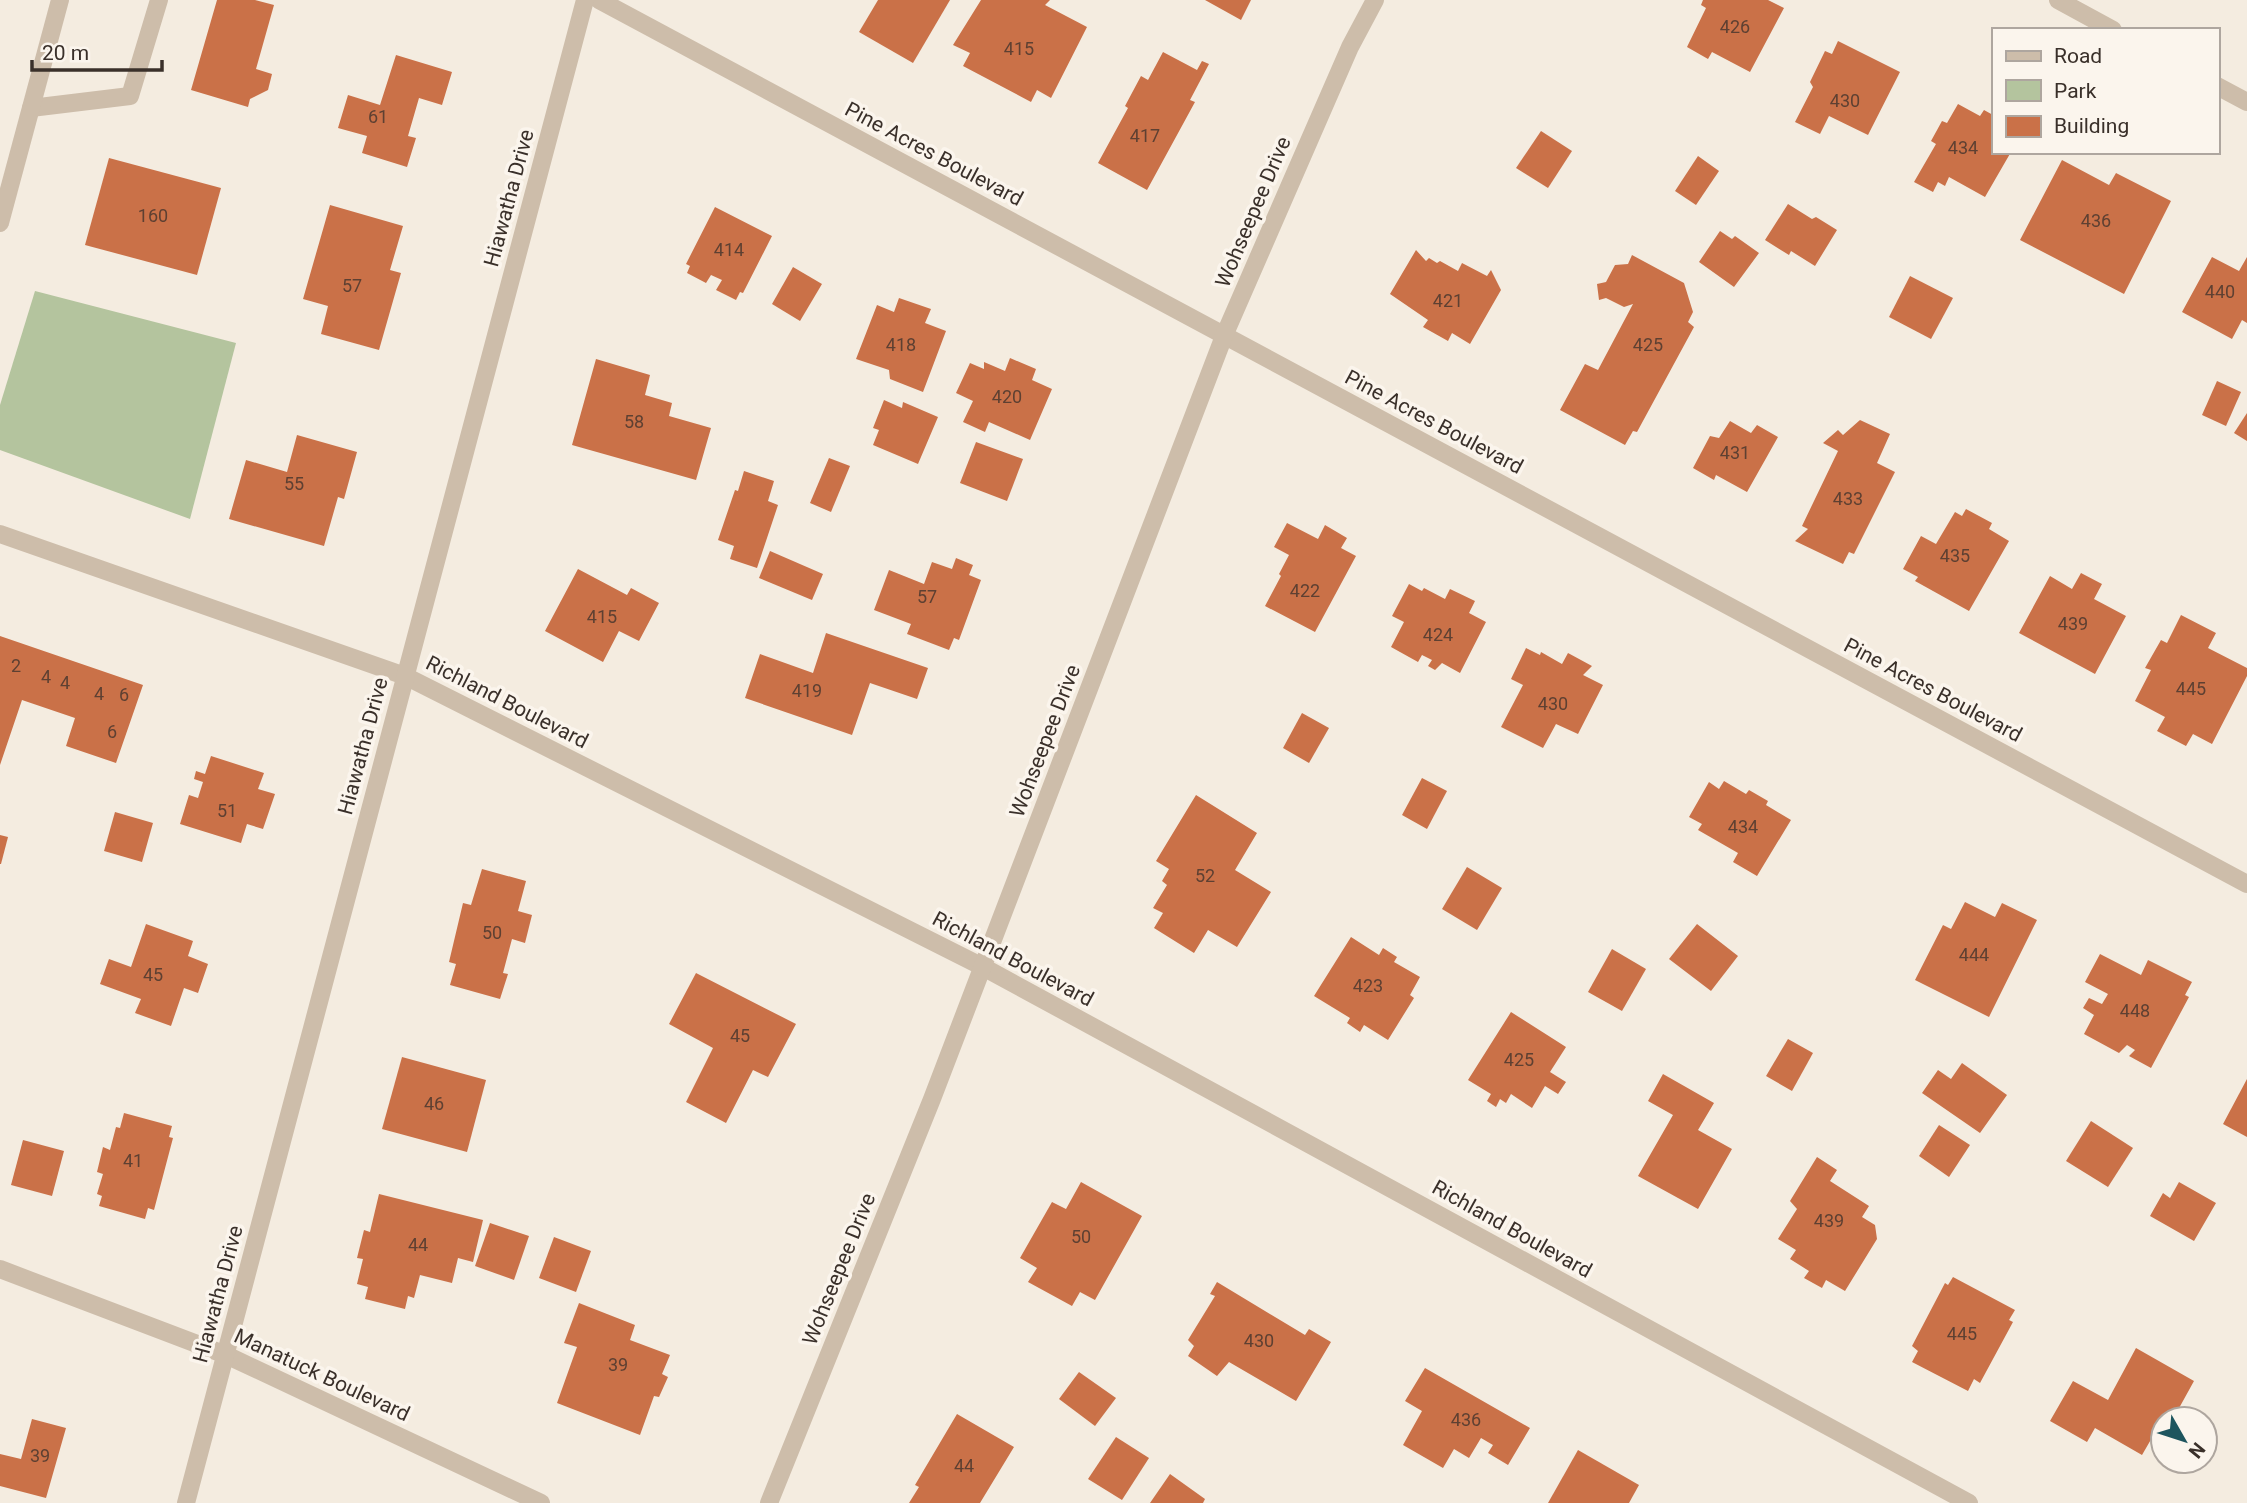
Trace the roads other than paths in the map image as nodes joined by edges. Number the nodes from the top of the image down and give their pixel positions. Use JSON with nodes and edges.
{"nodes":[{"id":1,"x":60,"y":0,"type":"edge"},
{"id":2,"x":159,"y":0,"type":"edge"},
{"id":3,"x":585,"y":0,"type":"edge"},
{"id":4,"x":599,"y":0,"type":"edge"},
{"id":5,"x":1375,"y":0,"type":"edge"},
{"id":6,"x":2058,"y":0,"type":"edge"},
{"id":7,"x":2109,"y":28,"type":"edge"},
{"id":8,"x":2219,"y":87,"type":"edge"},
{"id":9,"x":2247,"y":102,"type":"edge"},
{"id":10,"x":31,"y":108,"type":"junction"},
{"id":11,"x":0,"y":223,"type":"edge"},
{"id":12,"x":1224,"y":336,"type":"junction"},
{"id":13,"x":0,"y":534,"type":"edge"},
{"id":14,"x":405,"y":676,"type":"junction"},
{"id":15,"x":2247,"y":884,"type":"edge"},
{"id":16,"x":983,"y":967,"type":"junction"},
{"id":17,"x":0,"y":1269,"type":"edge"},
{"id":18,"x":226,"y":1355,"type":"junction"},
{"id":19,"x":186,"y":1503,"type":"edge"},
{"id":20,"x":541,"y":1503,"type":"edge"},
{"id":21,"x":769,"y":1503,"type":"edge"},
{"id":22,"x":1969,"y":1503,"type":"edge"}],
"edges":[{"from":1,"to":10,"type":"street"},
{"from":2,"to":10,"type":"street"},
{"from":3,"to":14,"type":"street","name":"Hiawatha Drive"},
{"from":4,"to":12,"type":"street","name":"Pine Acres Boulevard"},
{"from":5,"to":12,"type":"street","name":"Wohseepee Drive"},
{"from":6,"to":7,"type":"street"},
{"from":8,"to":9,"type":"street"},
{"from":10,"to":11,"type":"street"},
{"from":12,"to":15,"type":"street","name":"Pine Acres Boulevard"},
{"from":12,"to":16,"type":"street","name":"Wohseepee Drive"},
{"from":13,"to":14,"type":"street","name":"Richland Boulevard"},
{"from":14,"to":16,"type":"street","name":"Richland Boulevard"},
{"from":14,"to":18,"type":"street","name":"Hiawatha Drive"},
{"from":16,"to":21,"type":"street","name":"Wohseepee Drive"},
{"from":16,"to":22,"type":"street","name":"Richland Boulevard"},
{"from":17,"to":18,"type":"street","name":"Manatuck Boulevard"},
{"from":18,"to":19,"type":"street","name":"Hiawatha Drive"},
{"from":18,"to":20,"type":"street","name":"Manatuck Boulevard"}]}
